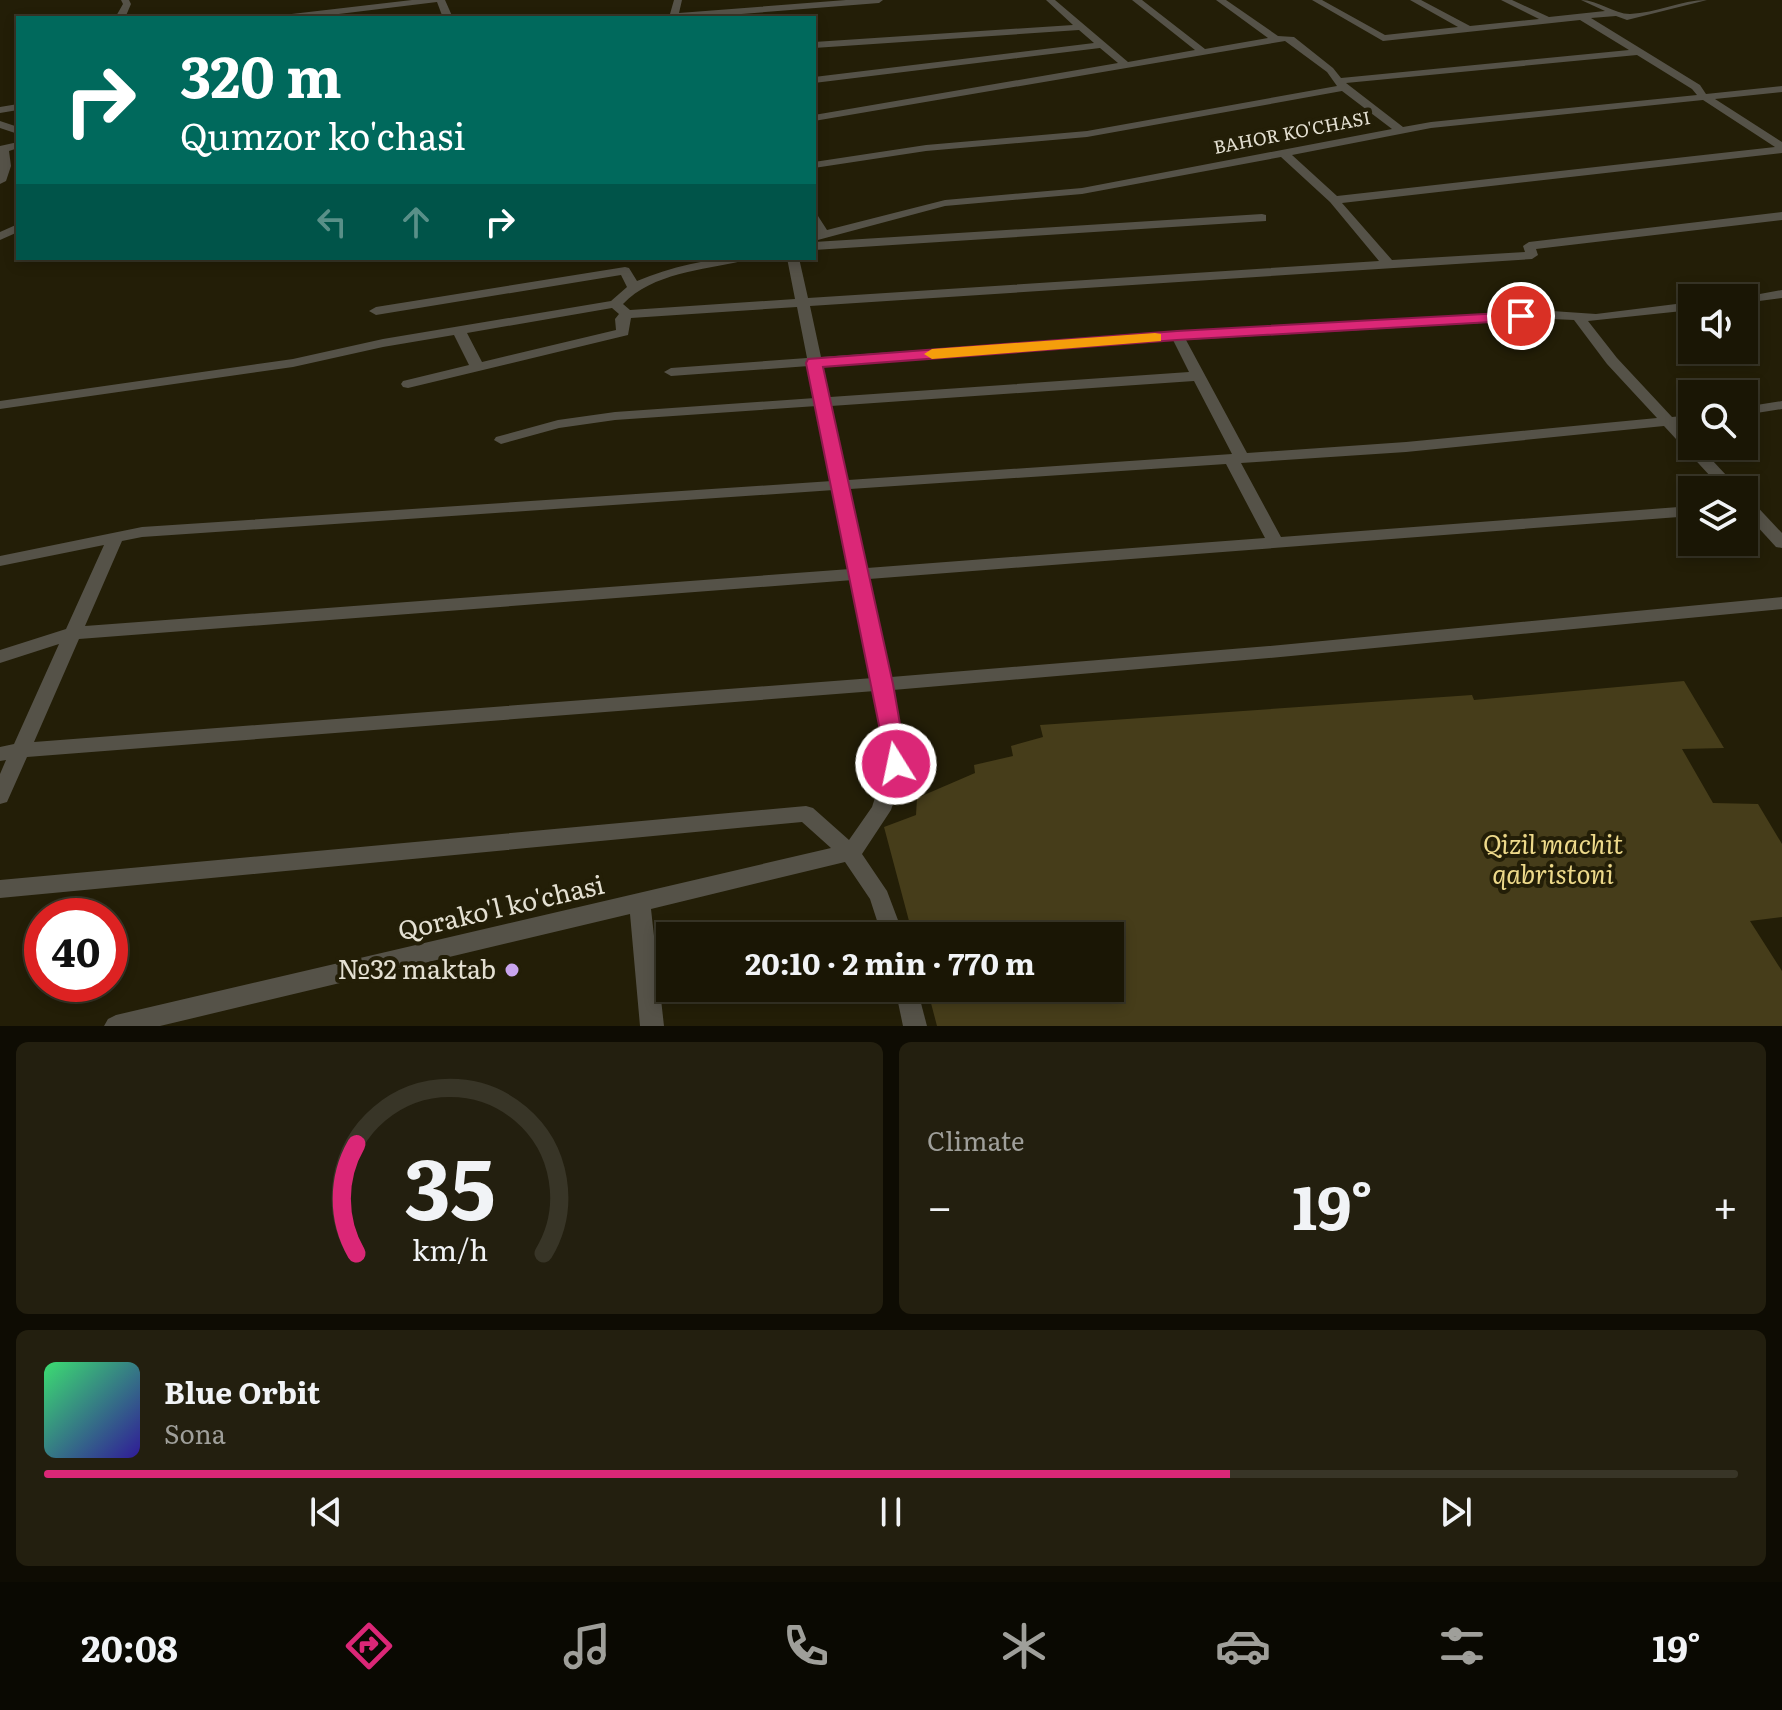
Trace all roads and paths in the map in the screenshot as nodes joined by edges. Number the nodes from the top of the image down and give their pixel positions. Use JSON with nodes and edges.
{"nodes":[{"id":1,"x":434,"y":0,"type":"edge"},
{"id":2,"x":879,"y":0,"type":"edge"},
{"id":3,"x":1050,"y":0,"type":"edge"},
{"id":4,"x":1136,"y":0,"type":"edge"},
{"id":5,"x":1220,"y":0,"type":"edge"},
{"id":6,"x":1316,"y":0,"type":"edge"},
{"id":7,"x":1414,"y":0,"type":"edge"},
{"id":8,"x":1505,"y":0,"type":"edge"},
{"id":9,"x":1585,"y":0,"type":"edge"},
{"id":10,"x":1703,"y":0,"type":"edge"},
{"id":11,"x":1616,"y":13,"type":"junction"},
{"id":12,"x":300,"y":16,"type":"edge"},
{"id":13,"x":705,"y":16,"type":"edge"},
{"id":14,"x":1581,"y":16,"type":"junction"},
{"id":15,"x":1546,"y":19,"type":"junction"},
{"id":16,"x":1082,"y":27,"type":"junction"},
{"id":17,"x":1469,"y":28,"type":"junction"},
{"id":18,"x":1275,"y":39,"type":"junction"},
{"id":19,"x":816,"y":45,"type":"edge"},
{"id":20,"x":1101,"y":45,"type":"junction"},
{"id":21,"x":1203,"y":52,"type":"junction"},
{"id":22,"x":1638,"y":52,"type":"junction"},
{"id":23,"x":1127,"y":66,"type":"junction"},
{"id":24,"x":816,"y":80,"type":"edge"},
{"id":25,"x":1342,"y":85,"type":"junction"},
{"id":26,"x":1782,"y":89,"type":"edge"},
{"id":27,"x":1703,"y":96,"type":"junction"},
{"id":28,"x":816,"y":118,"type":"edge"},
{"id":29,"x":1400,"y":130,"type":"junction"},
{"id":30,"x":16,"y":146,"type":"edge"},
{"id":31,"x":1782,"y":148,"type":"edge"},
{"id":32,"x":1285,"y":154,"type":"junction"},
{"id":33,"x":816,"y":165,"type":"edge"},
{"id":34,"x":0,"y":181,"type":"edge"},
{"id":35,"x":1334,"y":200,"type":"junction"},
{"id":36,"x":1782,"y":216,"type":"edge"},
{"id":37,"x":1262,"y":218,"type":"dead end"},
{"id":38,"x":818,"y":235,"type":"edge"},
{"id":39,"x":816,"y":246,"type":"edge"},
{"id":40,"x":730,"y":260,"type":"edge"},
{"id":41,"x":793,"y":260,"type":"edge"},
{"id":42,"x":1389,"y":265,"type":"junction"},
{"id":43,"x":634,"y":287,"type":"junction"},
{"id":44,"x":1782,"y":294,"type":"edge"},
{"id":45,"x":1758,"y":297,"type":"edge"},
{"id":46,"x":801,"y":303,"type":"junction"},
{"id":47,"x":615,"y":304,"type":"junction"},
{"id":48,"x":1678,"y":308,"type":"edge"},
{"id":49,"x":376,"y":311,"type":"dead end"},
{"id":50,"x":627,"y":314,"type":"junction"},
{"id":51,"x":1578,"y":317,"type":"junction"},
{"id":52,"x":459,"y":331,"type":"junction"},
{"id":53,"x":1177,"y":336,"type":"junction"},
{"id":54,"x":814,"y":363,"type":"junction"},
{"id":55,"x":477,"y":366,"type":"junction"},
{"id":56,"x":671,"y":372,"type":"dead end"},
{"id":57,"x":1199,"y":376,"type":"junction"},
{"id":58,"x":408,"y":384,"type":"dead end"},
{"id":59,"x":822,"y":403,"type":"junction"},
{"id":60,"x":0,"y":405,"type":"edge"},
{"id":61,"x":1782,"y":405,"type":"edge"},
{"id":62,"x":1758,"y":409,"type":"edge"},
{"id":63,"x":1678,"y":422,"type":"edge"},
{"id":64,"x":1670,"y":423,"type":"junction"},
{"id":65,"x":501,"y":440,"type":"dead end"},
{"id":66,"x":1237,"y":458,"type":"junction"},
{"id":67,"x":1719,"y":476,"type":"edge"},
{"id":68,"x":840,"y":484,"type":"junction"},
{"id":69,"x":1678,"y":512,"type":"edge"},
{"id":70,"x":1758,"y":515,"type":"edge"},
{"id":71,"x":1775,"y":528,"type":"edge"},
{"id":72,"x":116,"y":537,"type":"junction"},
{"id":73,"x":1276,"y":543,"type":"junction"},
{"id":74,"x":1782,"y":543,"type":"edge"},
{"id":75,"x":0,"y":561,"type":"edge"},
{"id":76,"x":859,"y":575,"type":"junction"},
{"id":77,"x":1782,"y":603,"type":"edge"},
{"id":78,"x":74,"y":633,"type":"junction"},
{"id":79,"x":0,"y":657,"type":"edge"},
{"id":80,"x":883,"y":684,"type":"junction"},
{"id":81,"x":22,"y":750,"type":"junction"},
{"id":82,"x":0,"y":754,"type":"edge"},
{"id":83,"x":0,"y":796,"type":"edge"},
{"id":84,"x":852,"y":852,"type":"junction"},
{"id":85,"x":0,"y":889,"type":"edge"},
{"id":86,"x":640,"y":904,"type":"junction"},
{"id":87,"x":889,"y":922,"type":"edge"},
{"id":88,"x":909,"y":1002,"type":"edge"},
{"id":89,"x":116,"y":1026,"type":"edge"},
{"id":90,"x":652,"y":1026,"type":"edge"},
{"id":91,"x":915,"y":1026,"type":"edge"}],
"edges":[{"from":1,"to":12,"type":"street"},
{"from":2,"to":13,"type":"street"},
{"from":3,"to":16,"type":"street"},
{"from":4,"to":21,"type":"street"},
{"from":5,"to":18,"type":"street"},
{"from":6,"to":17,"type":"street"},
{"from":7,"to":17,"type":"street"},
{"from":8,"to":15,"type":"street"},
{"from":9,"to":11,"type":"street"},
{"from":10,"to":11,"type":"street"},
{"from":11,"to":14,"type":"street"},
{"from":14,"to":15,"type":"street"},
{"from":14,"to":22,"type":"street"},
{"from":15,"to":17,"type":"street"},
{"from":16,"to":19,"type":"street"},
{"from":16,"to":20,"type":"street"},
{"from":18,"to":21,"type":"street"},
{"from":18,"to":25,"type":"street"},
{"from":20,"to":23,"type":"street"},
{"from":20,"to":24,"type":"street"},
{"from":21,"to":23,"type":"street"},
{"from":22,"to":25,"type":"street"},
{"from":22,"to":27,"type":"street"},
{"from":23,"to":28,"type":"street"},
{"from":25,"to":29,"type":"street"},
{"from":25,"to":33,"type":"street"},
{"from":26,"to":27,"type":"street","name":"BAHOR KO'CHASI"},
{"from":27,"to":29,"type":"street","name":"BAHOR KO'CHASI"},
{"from":27,"to":31,"type":"street"},
{"from":29,"to":32,"type":"street","name":"BAHOR KO'CHASI"},
{"from":30,"to":34,"type":"street"},
{"from":31,"to":35,"type":"street"},
{"from":32,"to":35,"type":"street"},
{"from":32,"to":38,"type":"street","name":"BAHOR KO'CHASI"},
{"from":35,"to":42,"type":"street"},
{"from":36,"to":42,"type":"street"},
{"from":37,"to":39,"type":"street"},
{"from":40,"to":43,"type":"street"},
{"from":41,"to":46,"type":"street"},
{"from":42,"to":46,"type":"street"},
{"from":43,"to":47,"type":"street"},
{"from":43,"to":49,"type":"street"},
{"from":44,"to":45,"type":"street"},
{"from":46,"to":50,"type":"street"},
{"from":46,"to":54,"type":"street"},
{"from":47,"to":50,"type":"street"},
{"from":47,"to":52,"type":"street"},
{"from":48,"to":51,"type":"street"},
{"from":50,"to":55,"type":"street"},
{"from":51,"to":53,"type":"street"},
{"from":51,"to":64,"type":"street"},
{"from":52,"to":55,"type":"street"},
{"from":52,"to":60,"type":"street"},
{"from":53,"to":54,"type":"street"},
{"from":53,"to":57,"type":"street"},
{"from":54,"to":56,"type":"street"},
{"from":54,"to":59,"type":"street"},
{"from":55,"to":58,"type":"street"},
{"from":57,"to":59,"type":"street"},
{"from":57,"to":66,"type":"street"},
{"from":59,"to":65,"type":"street"},
{"from":59,"to":68,"type":"street"},
{"from":61,"to":62,"type":"street"},
{"from":63,"to":64,"type":"street"},
{"from":64,"to":66,"type":"street"},
{"from":64,"to":67,"type":"street"},
{"from":66,"to":68,"type":"street"},
{"from":66,"to":73,"type":"street"},
{"from":68,"to":72,"type":"street"},
{"from":68,"to":76,"type":"street"},
{"from":69,"to":73,"type":"street"},
{"from":70,"to":71,"type":"street"},
{"from":71,"to":74,"type":"street"},
{"from":72,"to":75,"type":"street"},
{"from":72,"to":78,"type":"street"},
{"from":73,"to":76,"type":"street"},
{"from":76,"to":78,"type":"street"},
{"from":76,"to":80,"type":"street"},
{"from":77,"to":80,"type":"street"},
{"from":78,"to":79,"type":"street"},
{"from":78,"to":81,"type":"street"},
{"from":80,"to":81,"type":"street"},
{"from":80,"to":84,"type":"street"},
{"from":81,"to":82,"type":"street"},
{"from":81,"to":83,"type":"street"},
{"from":84,"to":85,"type":"street"},
{"from":84,"to":86,"type":"street","name":"Qorako'l ko'chasi"},
{"from":84,"to":87,"type":"street"},
{"from":86,"to":89,"type":"street","name":"Qorako'l ko'chasi"},
{"from":86,"to":90,"type":"street"},
{"from":88,"to":91,"type":"street"}]}
